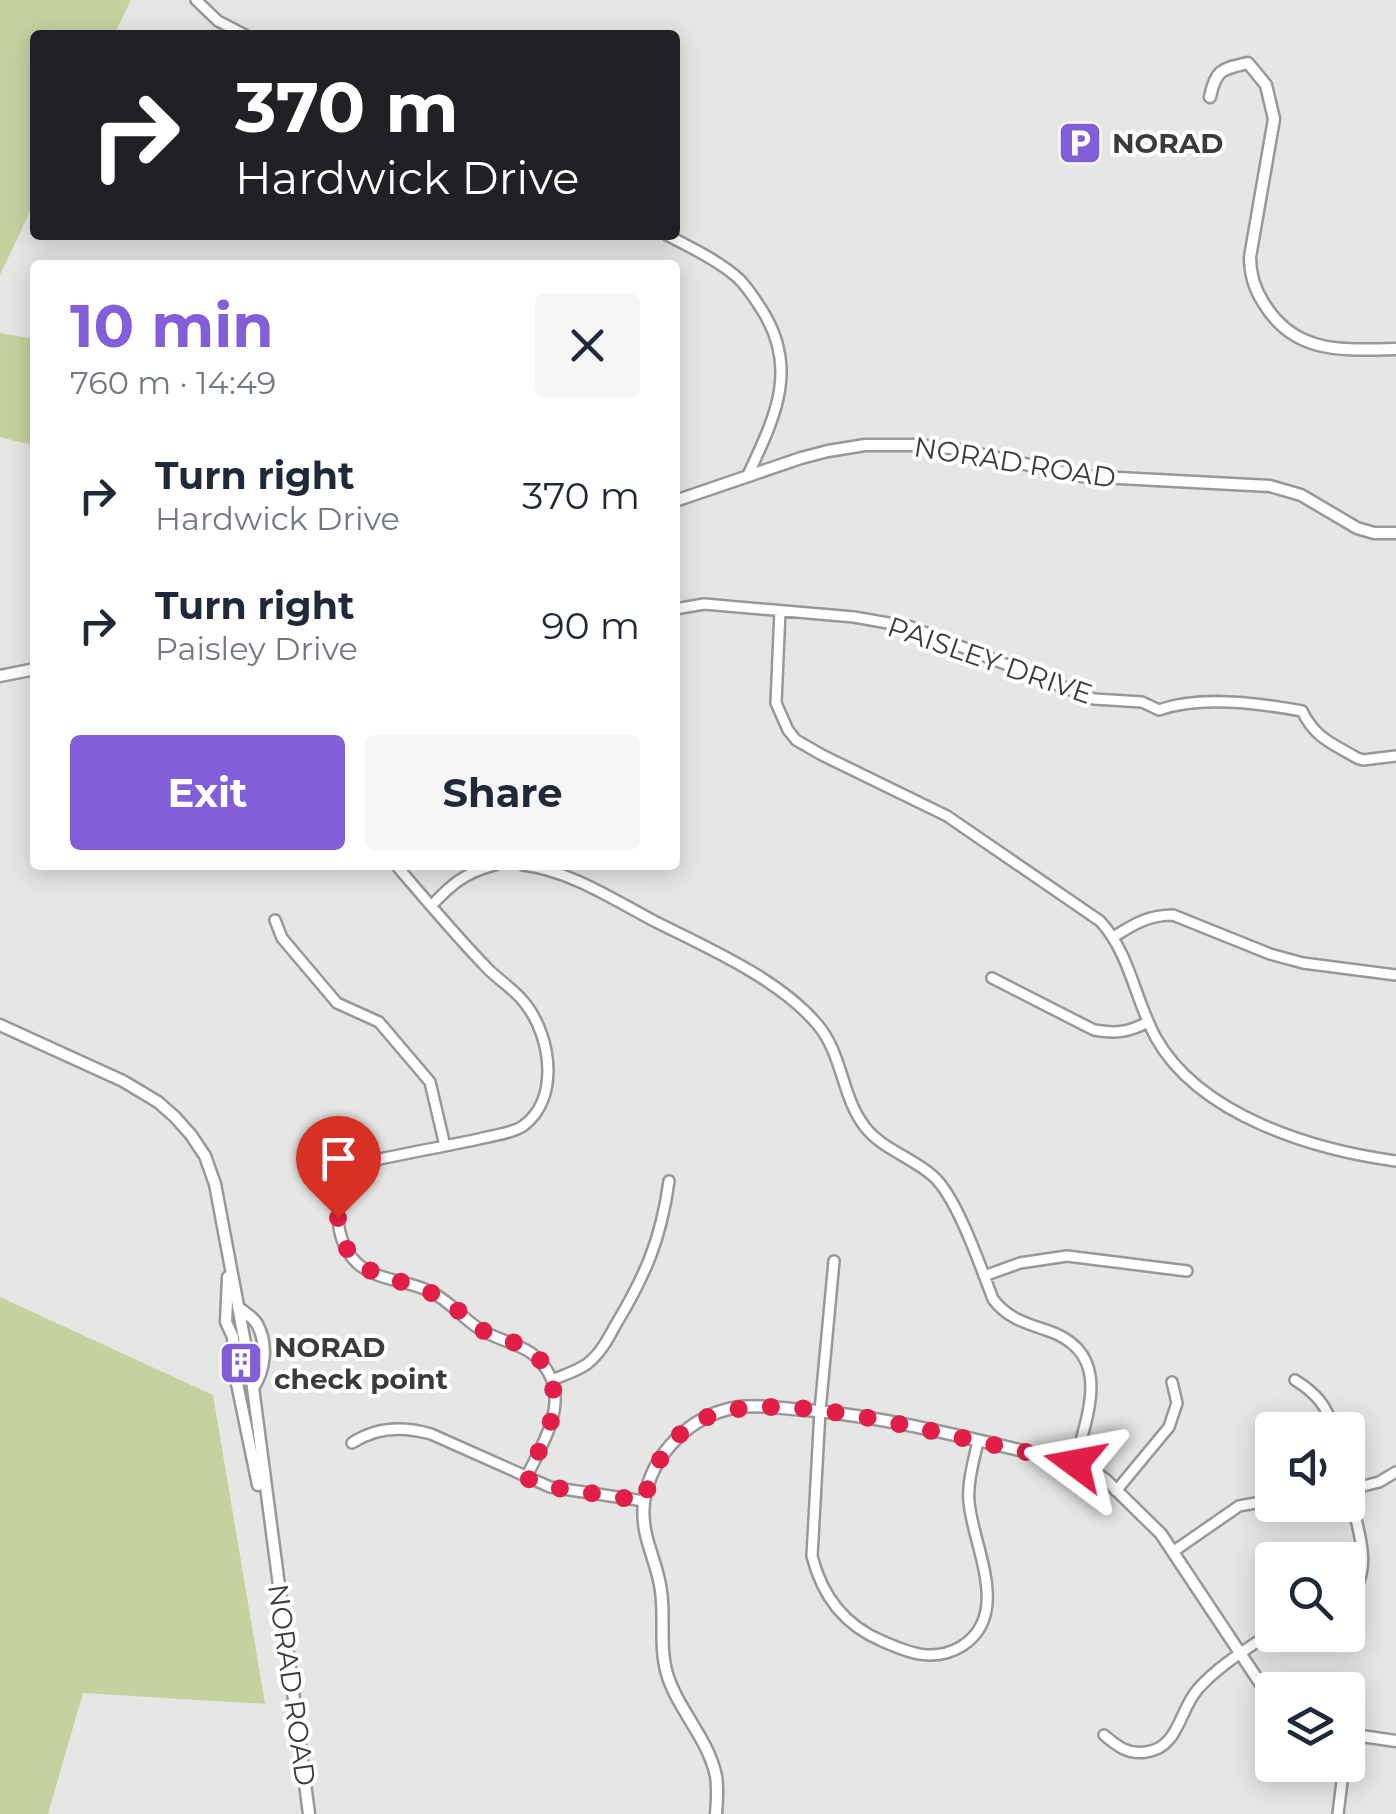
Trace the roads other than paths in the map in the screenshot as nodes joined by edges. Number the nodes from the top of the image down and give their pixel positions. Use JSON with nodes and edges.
{"nodes":[{"id":1,"x":196,"y":0,"type":"edge"},
{"id":2,"x":235,"y":30,"type":"edge"},
{"id":3,"x":1210,"y":96,"type":"dead end"},
{"id":4,"x":675,"y":240,"type":"edge"},
{"id":5,"x":1396,"y":350,"type":"edge"},
{"id":6,"x":748,"y":477,"type":"junction"},
{"id":7,"x":680,"y":499,"type":"edge"},
{"id":8,"x":1396,"y":533,"type":"edge"},
{"id":9,"x":680,"y":608,"type":"edge"},
{"id":10,"x":780,"y":611,"type":"junction"},
{"id":11,"x":30,"y":670,"type":"edge"},
{"id":12,"x":0,"y":676,"type":"edge"},
{"id":13,"x":1396,"y":756,"type":"edge"},
{"id":14,"x":400,"y":870,"type":"edge"},
{"id":15,"x":476,"y":870,"type":"edge"},
{"id":16,"x":549,"y":870,"type":"edge"},
{"id":17,"x":431,"y":906,"type":"junction"},
{"id":18,"x":275,"y":920,"type":"dead end"},
{"id":19,"x":1114,"y":936,"type":"junction"},
{"id":20,"x":1396,"y":975,"type":"edge"},
{"id":21,"x":992,"y":978,"type":"dead end"},
{"id":22,"x":1148,"y":1022,"type":"junction"},
{"id":23,"x":0,"y":1026,"type":"edge"},
{"id":24,"x":445,"y":1146,"type":"junction"},
{"id":25,"x":1396,"y":1161,"type":"edge"},
{"id":26,"x":670,"y":1181,"type":"dead end"},
{"id":27,"x":226,"y":1240,"type":"junction"},
{"id":28,"x":834,"y":1261,"type":"dead end"},
{"id":29,"x":1187,"y":1272,"type":"dead end"},
{"id":30,"x":984,"y":1276,"type":"junction"},
{"id":31,"x":552,"y":1380,"type":"junction"},
{"id":32,"x":1294,"y":1380,"type":"dead end"},
{"id":33,"x":1172,"y":1382,"type":"dead end"},
{"id":34,"x":820,"y":1412,"type":"junction"},
{"id":35,"x":1327,"y":1412,"type":"edge"},
{"id":36,"x":978,"y":1441,"type":"junction"},
{"id":37,"x":352,"y":1443,"type":"dead end"},
{"id":38,"x":1075,"y":1463,"type":"junction"},
{"id":39,"x":1396,"y":1472,"type":"edge"},
{"id":40,"x":526,"y":1478,"type":"junction"},
{"id":41,"x":1365,"y":1485,"type":"edge"},
{"id":42,"x":1116,"y":1491,"type":"junction"},
{"id":43,"x":644,"y":1501,"type":"junction"},
{"id":44,"x":1255,"y":1503,"type":"edge"},
{"id":45,"x":1174,"y":1551,"type":"junction"},
{"id":46,"x":274,"y":1556,"type":"junction"},
{"id":47,"x":1255,"y":1644,"type":"edge"},
{"id":48,"x":1240,"y":1654,"type":"junction"},
{"id":49,"x":1255,"y":1676,"type":"edge"},
{"id":50,"x":1104,"y":1735,"type":"dead end"},
{"id":51,"x":1365,"y":1738,"type":"edge"},
{"id":52,"x":1396,"y":1741,"type":"edge"},
{"id":53,"x":1342,"y":1782,"type":"edge"},
{"id":54,"x":309,"y":1814,"type":"edge"},
{"id":55,"x":716,"y":1814,"type":"edge"},
{"id":56,"x":1338,"y":1814,"type":"edge"}],
"edges":[{"from":1,"to":2,"type":"street"},
{"from":3,"to":5,"type":"street"},
{"from":4,"to":6,"type":"street"},
{"from":6,"to":7,"type":"street","name":"NORAD ROAD"},
{"from":6,"to":8,"type":"street","name":"NORAD ROAD"},
{"from":9,"to":10,"type":"street","name":"PAISLEY DRIVE"},
{"from":10,"to":13,"type":"street","name":"PAISLEY DRIVE"},
{"from":10,"to":19,"type":"street"},
{"from":11,"to":12,"type":"street"},
{"from":14,"to":17,"type":"street"},
{"from":15,"to":17,"type":"street"},
{"from":16,"to":30,"type":"street"},
{"from":17,"to":24,"type":"street"},
{"from":18,"to":24,"type":"street"},
{"from":19,"to":20,"type":"street"},
{"from":19,"to":22,"type":"street"},
{"from":21,"to":22,"type":"street"},
{"from":22,"to":25,"type":"street"},
{"from":23,"to":27,"type":"street","name":"NORAD ROAD"},
{"from":24,"to":31,"type":"street"},
{"from":26,"to":31,"type":"street"},
{"from":27,"to":46,"type":"street","name":"NORAD ROAD"},
{"from":27,"to":46,"type":"street","name":"NORAD ROAD"},
{"from":28,"to":34,"type":"street"},
{"from":29,"to":30,"type":"street"},
{"from":30,"to":38,"type":"street"},
{"from":31,"to":40,"type":"street"},
{"from":32,"to":35,"type":"street"},
{"from":33,"to":42,"type":"street"},
{"from":34,"to":36,"type":"street"},
{"from":34,"to":36,"type":"street"},
{"from":34,"to":43,"type":"street"},
{"from":36,"to":38,"type":"street"},
{"from":37,"to":40,"type":"street"},
{"from":38,"to":42,"type":"street"},
{"from":39,"to":41,"type":"street"},
{"from":40,"to":43,"type":"street"},
{"from":42,"to":45,"type":"street"},
{"from":43,"to":55,"type":"street"},
{"from":44,"to":45,"type":"street"},
{"from":45,"to":48,"type":"street"},
{"from":46,"to":54,"type":"street","name":"NORAD ROAD"},
{"from":47,"to":48,"type":"street"},
{"from":48,"to":49,"type":"street"},
{"from":48,"to":50,"type":"street"},
{"from":51,"to":52,"type":"street"},
{"from":53,"to":56,"type":"street"}]}
